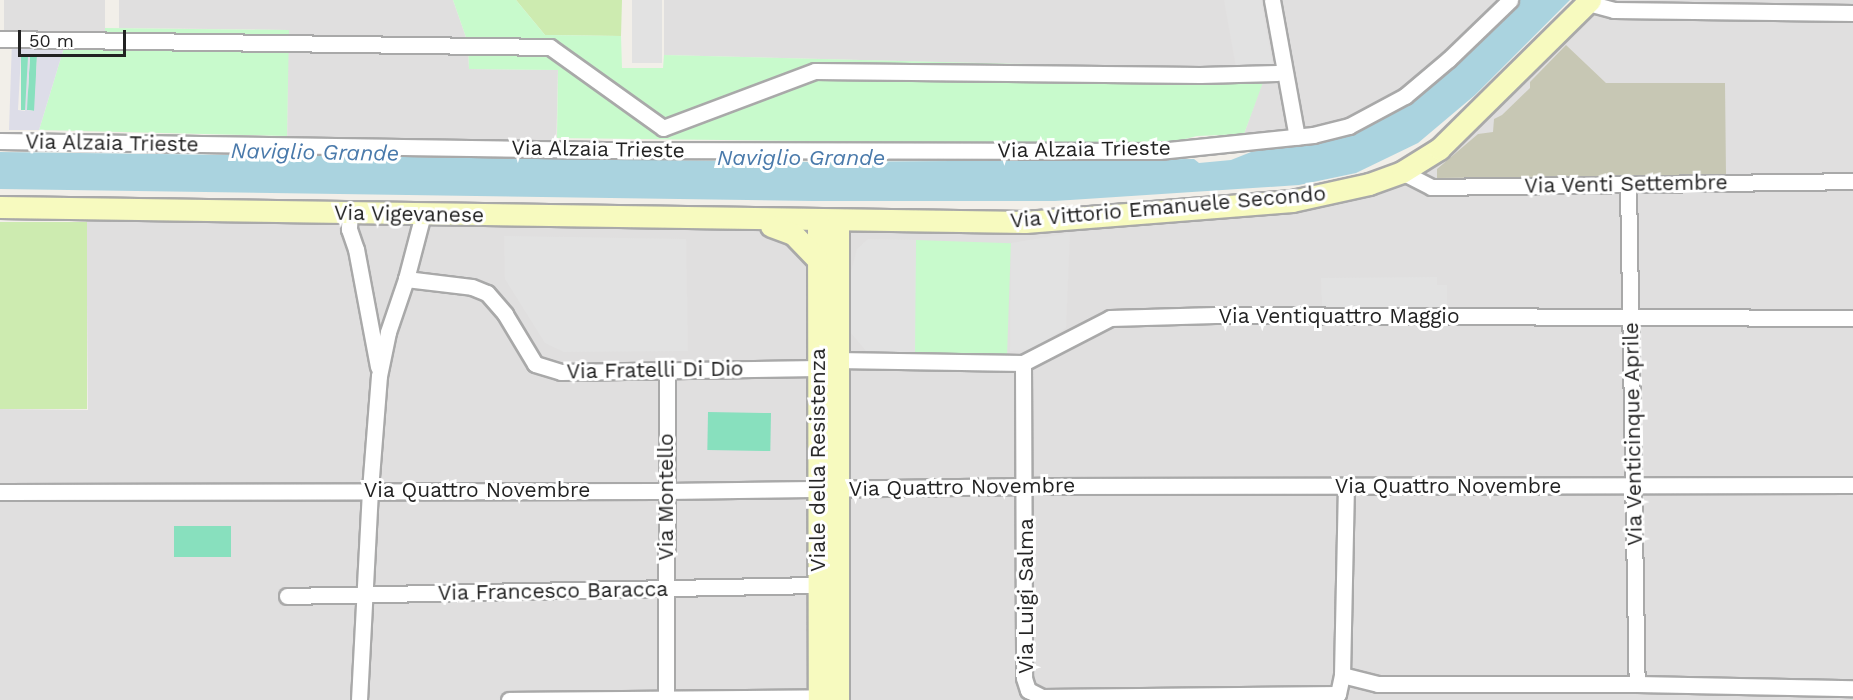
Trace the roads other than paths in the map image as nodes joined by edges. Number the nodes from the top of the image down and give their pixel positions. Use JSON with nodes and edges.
{"nodes":[{"id":1,"x":1272,"y":0,"type":"edge"},
{"id":2,"x":1510,"y":0,"type":"edge"},
{"id":3,"x":1589,"y":1,"type":"edge"},
{"id":4,"x":1621,"y":5,"type":"edge"},
{"id":5,"x":1853,"y":12,"type":"edge"},
{"id":6,"x":0,"y":39,"type":"edge"},
{"id":7,"x":1277,"y":73,"type":"dead end"},
{"id":8,"x":1297,"y":137,"type":"junction"},
{"id":9,"x":0,"y":141,"type":"edge"},
{"id":10,"x":1402,"y":172,"type":"junction"},
{"id":11,"x":1853,"y":181,"type":"edge"},
{"id":12,"x":1629,"y":185,"type":"junction"},
{"id":13,"x":0,"y":207,"type":"edge"},
{"id":14,"x":350,"y":213,"type":"junction"},
{"id":15,"x":423,"y":214,"type":"junction"},
{"id":16,"x":744,"y":220,"type":"junction"},
{"id":17,"x":828,"y":221,"type":"junction"},
{"id":18,"x":890,"y":221,"type":"junction"},
{"id":19,"x":818,"y":260,"type":"junction"},
{"id":20,"x":837,"y":272,"type":"junction"},
{"id":21,"x":406,"y":279,"type":"junction"},
{"id":22,"x":1630,"y":316,"type":"junction"},
{"id":23,"x":1853,"y":318,"type":"edge"},
{"id":24,"x":1023,"y":363,"type":"junction"},
{"id":25,"x":827,"y":364,"type":"junction"},
{"id":26,"x":667,"y":369,"type":"junction"},
{"id":27,"x":380,"y":376,"type":"junction"},
{"id":28,"x":1853,"y":485,"type":"edge"},
{"id":29,"x":1024,"y":486,"type":"junction"},
{"id":30,"x":1633,"y":486,"type":"junction"},
{"id":31,"x":1346,"y":487,"type":"junction"},
{"id":32,"x":828,"y":489,"type":"junction"},
{"id":33,"x":370,"y":490,"type":"junction"},
{"id":34,"x":665,"y":491,"type":"junction"},
{"id":35,"x":0,"y":492,"type":"edge"},
{"id":36,"x":818,"y":585,"type":"junction"},
{"id":37,"x":666,"y":589,"type":"junction"},
{"id":38,"x":287,"y":596,"type":"dead end"},
{"id":39,"x":366,"y":596,"type":"junction"},
{"id":40,"x":1342,"y":675,"type":"junction"},
{"id":41,"x":1637,"y":684,"type":"junction"},
{"id":42,"x":1853,"y":688,"type":"edge"},
{"id":43,"x":828,"y":698,"type":"edge"},
{"id":44,"x":666,"y":699,"type":"edge"},
{"id":45,"x":359,"y":700,"type":"edge"},
{"id":46,"x":509,"y":700,"type":"edge"}],
"edges":[{"from":1,"to":8,"type":"street"},
{"from":2,"to":8,"type":"street","name":"Via Alzaia Trieste"},
{"from":3,"to":4,"type":"street"},
{"from":3,"to":10,"type":"main road","name":"Via Vittorio Emanuele Secondo"},
{"from":4,"to":5,"type":"street"},
{"from":6,"to":7,"type":"street"},
{"from":8,"to":9,"type":"street","name":"Via Alzaia Trieste"},
{"from":10,"to":12,"type":"street","name":"Via Venti Settembre"},
{"from":10,"to":18,"type":"main road","name":"Via Vittorio Emanuele Secondo"},
{"from":11,"to":12,"type":"street","name":"Via Venti Settembre"},
{"from":12,"to":22,"type":"street","name":"Via Venticinque Aprile"},
{"from":13,"to":14,"type":"main road","name":"Via Vigevanese"},
{"from":14,"to":15,"type":"main road","name":"Via Vigevanese"},
{"from":14,"to":27,"type":"street"},
{"from":15,"to":16,"type":"main road","name":"Via Vigevanese"},
{"from":15,"to":21,"type":"street"},
{"from":16,"to":17,"type":"main road","name":"Via Vigevanese"},
{"from":16,"to":19,"type":"main road"},
{"from":17,"to":18,"type":"main road","name":"Via Vittorio Emanuele Secondo"},
{"from":17,"to":19,"type":"main road","name":"Viale della Resistenza"},
{"from":17,"to":20,"type":"main road","name":"Viale della Resistenza"},
{"from":18,"to":20,"type":"main road"},
{"from":19,"to":25,"type":"main road","name":"Viale della Resistenza"},
{"from":20,"to":25,"type":"main road","name":"Viale della Resistenza"},
{"from":21,"to":26,"type":"street","name":"Via Fratelli Di Dio"},
{"from":21,"to":27,"type":"street"},
{"from":22,"to":23,"type":"street","name":"Via Ventiquattro Maggio"},
{"from":22,"to":24,"type":"street","name":"Via Ventiquattro Maggio"},
{"from":22,"to":30,"type":"street","name":"Via Venticinque Aprile"},
{"from":24,"to":25,"type":"street","name":"Via Ventiquattro Maggio"},
{"from":24,"to":29,"type":"street","name":"Via Luigi Salma"},
{"from":25,"to":26,"type":"street","name":"Via Fratelli Di Dio"},
{"from":25,"to":32,"type":"main road","name":"Viale della Resistenza"},
{"from":26,"to":34,"type":"street","name":"Via Montello"},
{"from":27,"to":33,"type":"street"},
{"from":28,"to":30,"type":"street","name":"Via Quattro Novembre"},
{"from":29,"to":31,"type":"street","name":"Via Quattro Novembre"},
{"from":29,"to":32,"type":"street","name":"Via Quattro Novembre"},
{"from":29,"to":40,"type":"street","name":"Via Luigi Salma"},
{"from":30,"to":31,"type":"street","name":"Via Quattro Novembre"},
{"from":30,"to":41,"type":"street","name":"Via Venticinque Aprile"},
{"from":31,"to":40,"type":"street"},
{"from":32,"to":34,"type":"street","name":"Via Quattro Novembre"},
{"from":32,"to":36,"type":"main road","name":"Viale della Resistenza"},
{"from":32,"to":43,"type":"main road","name":"Viale della Resistenza"},
{"from":33,"to":34,"type":"street","name":"Via Quattro Novembre"},
{"from":33,"to":35,"type":"street","name":"Via Quattro Novembre"},
{"from":33,"to":39,"type":"street"},
{"from":34,"to":37,"type":"street","name":"Via Montello"},
{"from":36,"to":37,"type":"street","name":"Via Francesco Baracca"},
{"from":36,"to":43,"type":"main road","name":"Viale della Resistenza"},
{"from":37,"to":39,"type":"street","name":"Via Francesco Baracca"},
{"from":37,"to":44,"type":"street","name":"Via Montello"},
{"from":38,"to":39,"type":"street","name":"Via Francesco Baracca"},
{"from":39,"to":45,"type":"street"},
{"from":40,"to":41,"type":"street"},
{"from":41,"to":42,"type":"street"},
{"from":43,"to":44,"type":"street"},
{"from":44,"to":46,"type":"street"}]}
